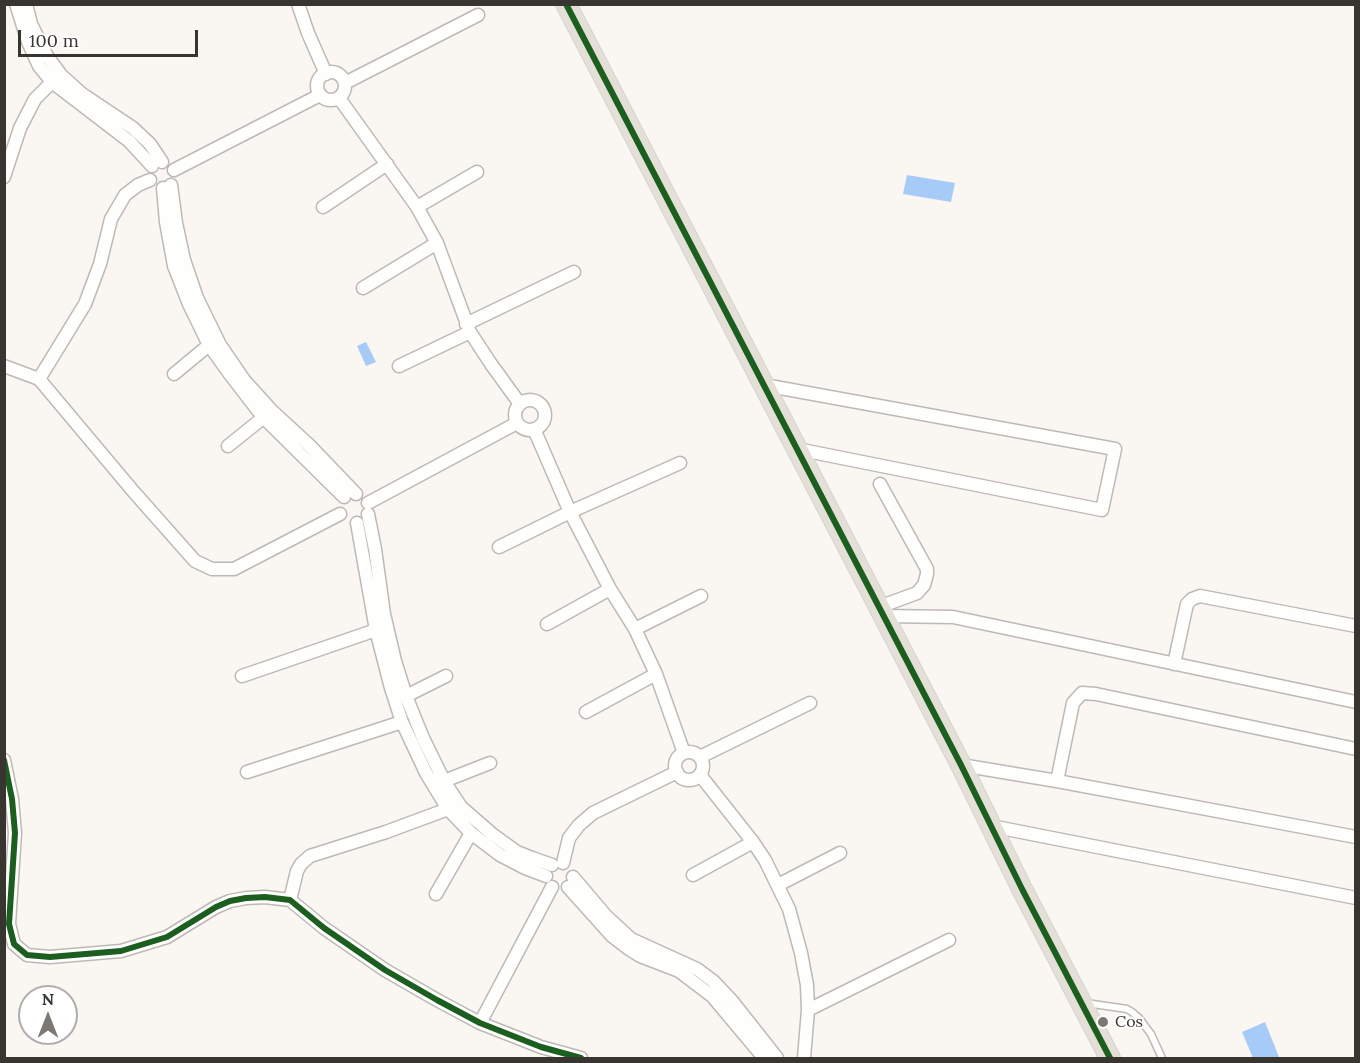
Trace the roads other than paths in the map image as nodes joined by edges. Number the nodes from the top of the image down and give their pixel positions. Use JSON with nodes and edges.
{"nodes":[{"id":1,"x":16,"y":4,"type":"edge"},
{"id":2,"x":26,"y":4,"type":"edge"},
{"id":3,"x":298,"y":4,"type":"edge"},
{"id":4,"x":566,"y":4,"type":"edge"},
{"id":5,"x":478,"y":15,"type":"dead end"},
{"id":6,"x":326,"y":74,"type":"junction"},
{"id":7,"x":56,"y":78,"type":"junction"},
{"id":8,"x":345,"y":82,"type":"junction"},
{"id":9,"x":320,"y":95,"type":"junction"},
{"id":10,"x":339,"y":98,"type":"junction"},
{"id":11,"x":157,"y":164,"type":"junction"},
{"id":12,"x":387,"y":164,"type":"junction"},
{"id":13,"x":174,"y":170,"type":"junction"},
{"id":14,"x":477,"y":172,"type":"dead end"},
{"id":15,"x":4,"y":177,"type":"edge"},
{"id":16,"x":150,"y":180,"type":"junction"},
{"id":17,"x":167,"y":186,"type":"junction"},
{"id":18,"x":323,"y":207,"type":"dead end"},
{"id":19,"x":417,"y":207,"type":"junction"},
{"id":20,"x":437,"y":243,"type":"junction"},
{"id":21,"x":574,"y":272,"type":"dead end"},
{"id":22,"x":363,"y":288,"type":"dead end"},
{"id":23,"x":468,"y":328,"type":"junction"},
{"id":24,"x":209,"y":345,"type":"junction"},
{"id":25,"x":4,"y":366,"type":"edge"},
{"id":26,"x":399,"y":366,"type":"dead end"},
{"id":27,"x":174,"y":374,"type":"dead end"},
{"id":28,"x":39,"y":379,"type":"junction"},
{"id":29,"x":764,"y":385,"type":"junction"},
{"id":30,"x":520,"y":404,"type":"junction"},
{"id":31,"x":268,"y":414,"type":"junction"},
{"id":32,"x":518,"y":423,"type":"junction"},
{"id":33,"x":534,"y":429,"type":"junction"},
{"id":34,"x":228,"y":446,"type":"dead end"},
{"id":35,"x":797,"y":449,"type":"junction"},
{"id":36,"x":680,"y":463,"type":"dead end"},
{"id":37,"x":880,"y":484,"type":"dead end"},
{"id":38,"x":350,"y":496,"type":"junction"},
{"id":39,"x":368,"y":508,"type":"junction"},
{"id":40,"x":570,"y":512,"type":"junction"},
{"id":41,"x":340,"y":514,"type":"junction"},
{"id":42,"x":357,"y":523,"type":"junction"},
{"id":43,"x":499,"y":547,"type":"dead end"},
{"id":44,"x":610,"y":589,"type":"junction"},
{"id":45,"x":701,"y":596,"type":"dead end"},
{"id":46,"x":882,"y":612,"type":"junction"},
{"id":47,"x":547,"y":624,"type":"dead end"},
{"id":48,"x":1356,"y":626,"type":"edge"},
{"id":49,"x":635,"y":629,"type":"junction"},
{"id":50,"x":376,"y":630,"type":"junction"},
{"id":51,"x":1174,"y":664,"type":"junction"},
{"id":52,"x":656,"y":674,"type":"junction"},
{"id":53,"x":242,"y":676,"type":"dead end"},
{"id":54,"x":446,"y":676,"type":"dead end"},
{"id":55,"x":406,"y":696,"type":"junction"},
{"id":56,"x":1356,"y":702,"type":"edge"},
{"id":57,"x":810,"y":703,"type":"dead end"},
{"id":58,"x":586,"y":712,"type":"dead end"},
{"id":59,"x":402,"y":722,"type":"junction"},
{"id":60,"x":1356,"y":749,"type":"edge"},
{"id":61,"x":684,"y":753,"type":"junction"},
{"id":62,"x":700,"y":757,"type":"junction"},
{"id":63,"x":4,"y":760,"type":"edge"},
{"id":64,"x":490,"y":763,"type":"dead end"},
{"id":65,"x":961,"y":765,"type":"junction"},
{"id":66,"x":247,"y":772,"type":"dead end"},
{"id":67,"x":677,"y":772,"type":"junction"},
{"id":68,"x":700,"y":775,"type":"junction"},
{"id":69,"x":444,"y":781,"type":"junction"},
{"id":70,"x":1057,"y":781,"type":"junction"},
{"id":71,"x":448,"y":809,"type":"junction"},
{"id":72,"x":991,"y":826,"type":"junction"},
{"id":73,"x":471,"y":833,"type":"junction"},
{"id":74,"x":1356,"y":837,"type":"edge"},
{"id":75,"x":753,"y":842,"type":"junction"},
{"id":76,"x":840,"y":853,"type":"dead end"},
{"id":77,"x":553,"y":873,"type":"junction"},
{"id":78,"x":693,"y":875,"type":"dead end"},
{"id":79,"x":570,"y":882,"type":"junction"},
{"id":80,"x":778,"y":885,"type":"junction"},
{"id":81,"x":436,"y":894,"type":"dead end"},
{"id":82,"x":1356,"y":898,"type":"edge"},
{"id":83,"x":290,"y":900,"type":"junction"},
{"id":84,"x":949,"y":940,"type":"dead end"},
{"id":85,"x":1079,"y":1002,"type":"junction"},
{"id":86,"x":808,"y":1010,"type":"junction"},
{"id":87,"x":480,"y":1023,"type":"junction"},
{"id":88,"x":581,"y":1059,"type":"edge"},
{"id":89,"x":764,"y":1059,"type":"edge"},
{"id":90,"x":777,"y":1059,"type":"edge"},
{"id":91,"x":804,"y":1059,"type":"edge"},
{"id":92,"x":1110,"y":1059,"type":"edge"},
{"id":93,"x":1161,"y":1059,"type":"edge"}],
"edges":[{"from":1,"to":7,"type":"street"},
{"from":2,"to":7,"type":"street"},
{"from":3,"to":6,"type":"street"},
{"from":4,"to":29,"type":"main road"},
{"from":5,"to":8,"type":"street"},
{"from":6,"to":8,"type":"street"},
{"from":6,"to":9,"type":"street"},
{"from":7,"to":11,"type":"street"},
{"from":7,"to":15,"type":"street"},
{"from":8,"to":10,"type":"street"},
{"from":9,"to":10,"type":"street"},
{"from":9,"to":13,"type":"street"},
{"from":10,"to":12,"type":"street"},
{"from":11,"to":13,"type":"street"},
{"from":11,"to":16,"type":"street"},
{"from":12,"to":18,"type":"street"},
{"from":12,"to":19,"type":"street"},
{"from":13,"to":17,"type":"street"},
{"from":14,"to":19,"type":"street"},
{"from":16,"to":17,"type":"street"},
{"from":16,"to":28,"type":"street"},
{"from":17,"to":24,"type":"street"},
{"from":17,"to":31,"type":"street"},
{"from":19,"to":20,"type":"street"},
{"from":20,"to":22,"type":"street"},
{"from":20,"to":23,"type":"street"},
{"from":21,"to":23,"type":"street"},
{"from":23,"to":26,"type":"street"},
{"from":23,"to":30,"type":"street"},
{"from":24,"to":27,"type":"street"},
{"from":24,"to":31,"type":"street"},
{"from":25,"to":28,"type":"street"},
{"from":28,"to":41,"type":"street"},
{"from":29,"to":35,"type":"main road"},
{"from":29,"to":35,"type":"street"},
{"from":30,"to":32,"type":"street"},
{"from":30,"to":33,"type":"street"},
{"from":31,"to":34,"type":"street"},
{"from":31,"to":38,"type":"street"},
{"from":32,"to":33,"type":"street"},
{"from":32,"to":39,"type":"street"},
{"from":33,"to":40,"type":"street"},
{"from":35,"to":46,"type":"main road"},
{"from":36,"to":40,"type":"street"},
{"from":37,"to":46,"type":"street"},
{"from":38,"to":39,"type":"street"},
{"from":38,"to":41,"type":"street"},
{"from":39,"to":42,"type":"street"},
{"from":39,"to":55,"type":"street"},
{"from":40,"to":43,"type":"street"},
{"from":40,"to":44,"type":"street"},
{"from":41,"to":42,"type":"street"},
{"from":42,"to":50,"type":"street"},
{"from":44,"to":47,"type":"street"},
{"from":44,"to":49,"type":"street"},
{"from":45,"to":49,"type":"street"},
{"from":46,"to":51,"type":"street"},
{"from":46,"to":65,"type":"main road"},
{"from":48,"to":51,"type":"street"},
{"from":49,"to":52,"type":"street"},
{"from":50,"to":53,"type":"street"},
{"from":50,"to":59,"type":"street"},
{"from":51,"to":56,"type":"street"},
{"from":52,"to":58,"type":"street"},
{"from":52,"to":61,"type":"street"},
{"from":54,"to":55,"type":"street"},
{"from":55,"to":69,"type":"street"},
{"from":57,"to":62,"type":"street"},
{"from":59,"to":66,"type":"street"},
{"from":59,"to":71,"type":"street"},
{"from":60,"to":70,"type":"street"},
{"from":61,"to":62,"type":"street"},
{"from":61,"to":67,"type":"street"},
{"from":62,"to":68,"type":"street"},
{"from":63,"to":83,"type":"street"},
{"from":64,"to":69,"type":"street"},
{"from":65,"to":70,"type":"street"},
{"from":65,"to":72,"type":"main road"},
{"from":67,"to":68,"type":"street"},
{"from":67,"to":77,"type":"street"},
{"from":68,"to":75,"type":"street"},
{"from":69,"to":77,"type":"street"},
{"from":70,"to":74,"type":"street"},
{"from":71,"to":73,"type":"street"},
{"from":71,"to":83,"type":"street"},
{"from":72,"to":82,"type":"street"},
{"from":72,"to":85,"type":"main road"},
{"from":73,"to":77,"type":"street"},
{"from":73,"to":81,"type":"street"},
{"from":75,"to":78,"type":"street"},
{"from":75,"to":80,"type":"street"},
{"from":76,"to":80,"type":"street"},
{"from":77,"to":79,"type":"street"},
{"from":77,"to":79,"type":"street"},
{"from":77,"to":87,"type":"street"},
{"from":79,"to":89,"type":"street"},
{"from":79,"to":90,"type":"street"},
{"from":80,"to":86,"type":"street"},
{"from":83,"to":87,"type":"street"},
{"from":84,"to":86,"type":"street"},
{"from":85,"to":92,"type":"main road"},
{"from":85,"to":93,"type":"lane"},
{"from":86,"to":91,"type":"street"},
{"from":87,"to":88,"type":"street"}]}
